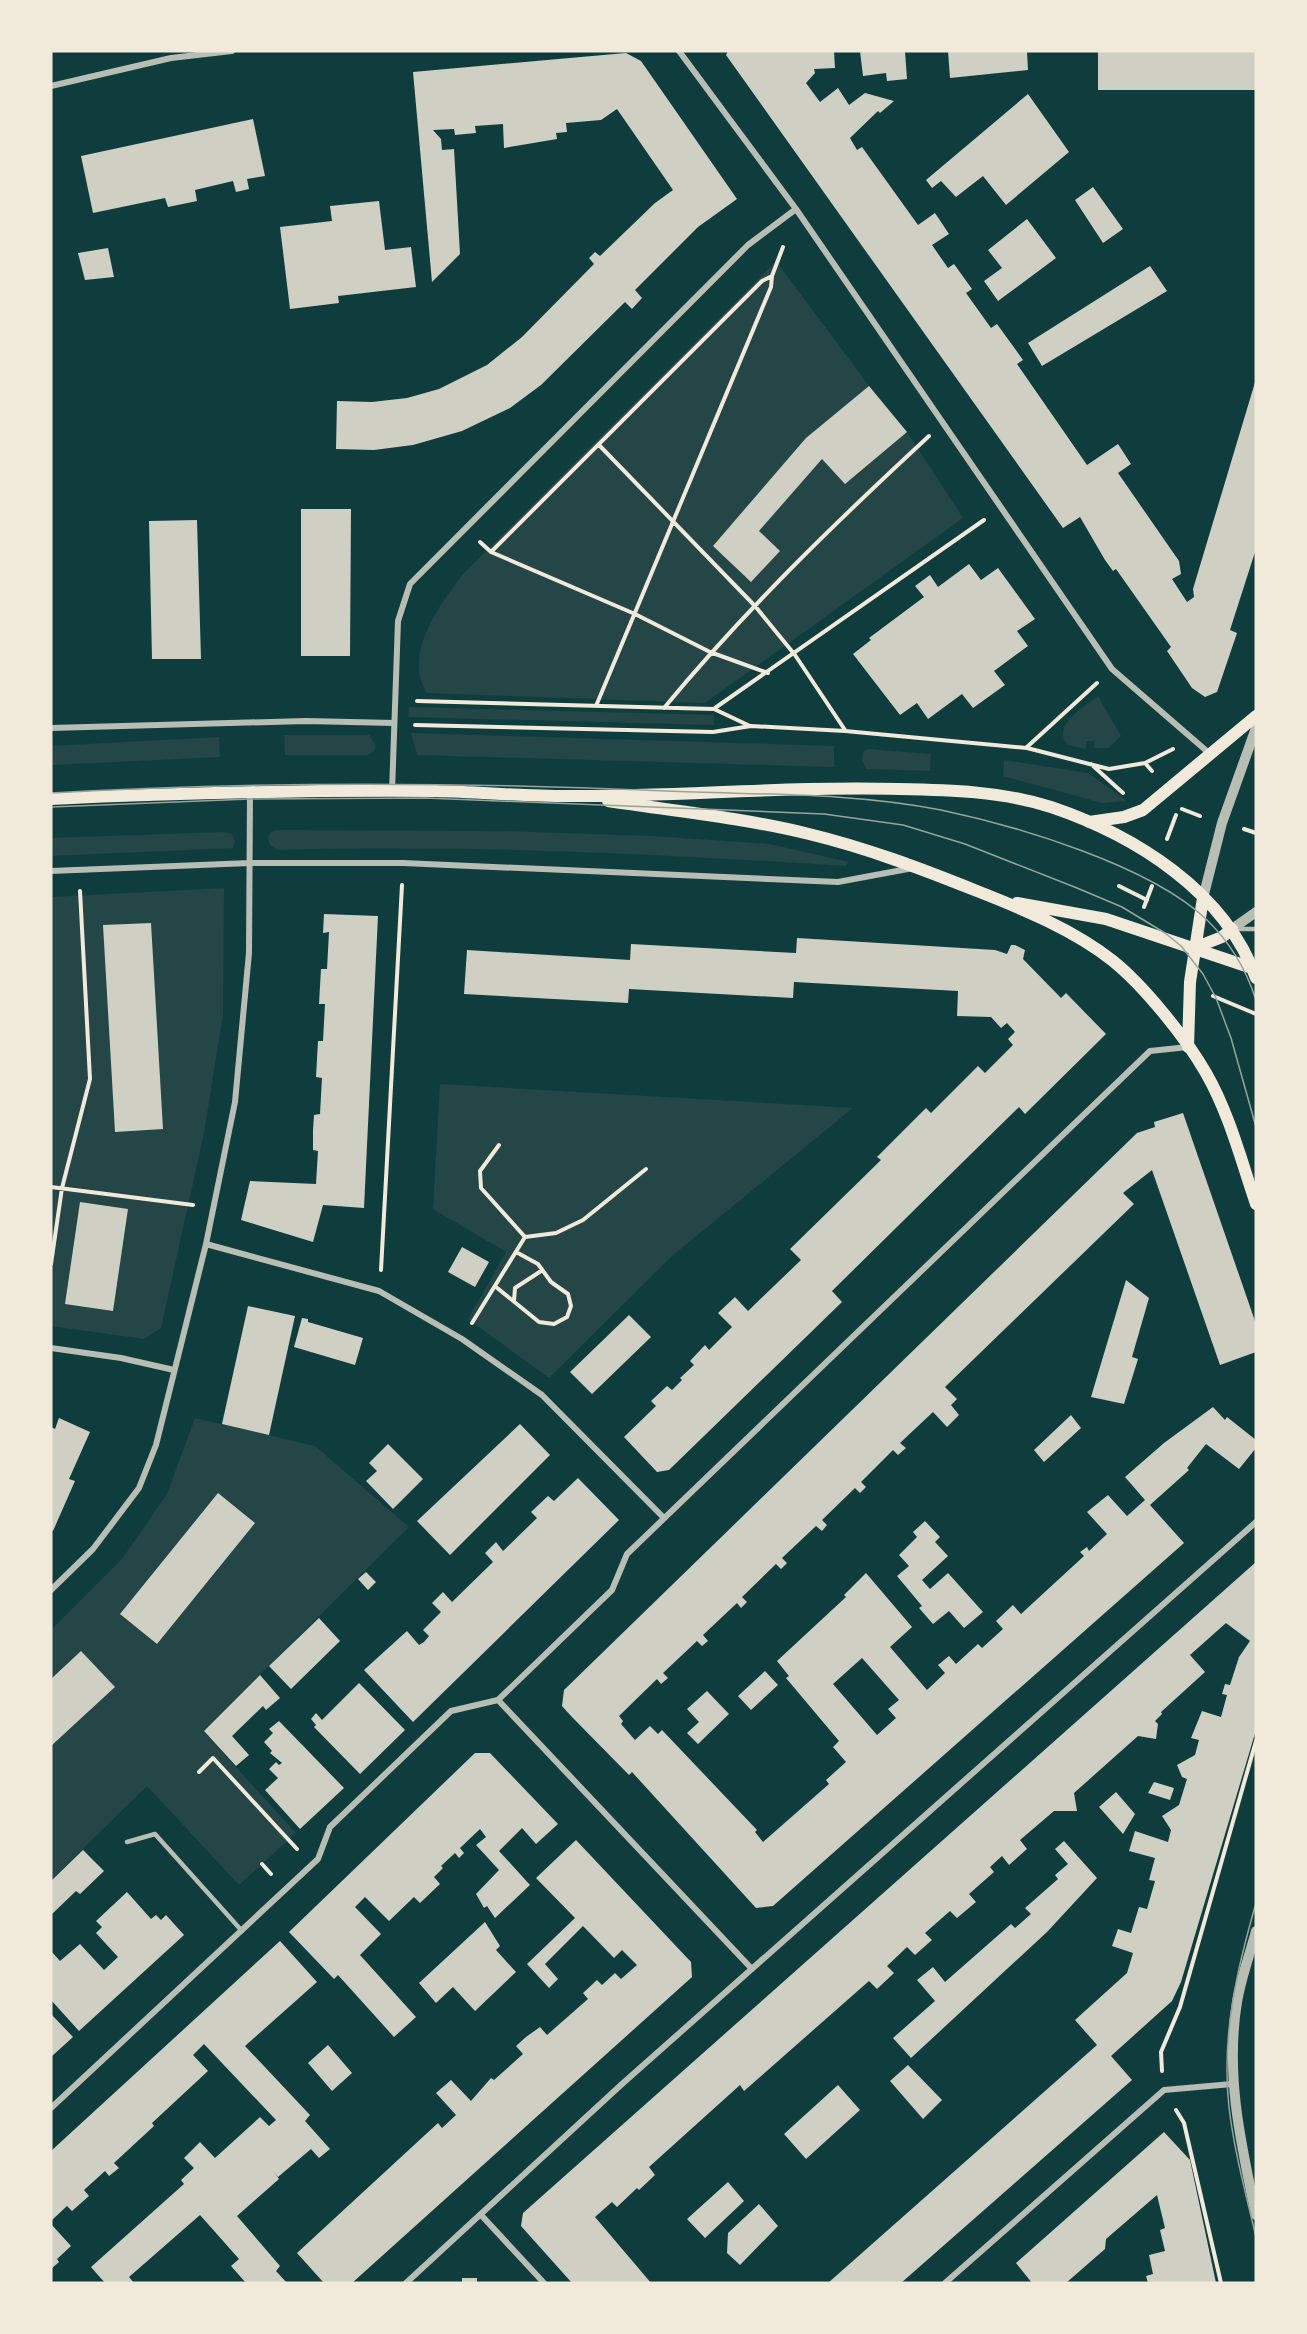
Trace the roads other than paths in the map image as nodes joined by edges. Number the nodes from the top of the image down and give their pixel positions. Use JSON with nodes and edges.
{"nodes":[{"id":1,"x":166,"y":51,"type":"edge"},
{"id":2,"x":232,"y":51,"type":"edge"},
{"id":3,"x":679,"y":51,"type":"edge"},
{"id":4,"x":171,"y":58,"type":"junction"},
{"id":5,"x":51,"y":86,"type":"edge"},
{"id":6,"x":796,"y":209,"type":"junction"},
{"id":7,"x":1256,"y":716,"type":"edge"},
{"id":8,"x":394,"y":723,"type":"junction"},
{"id":9,"x":51,"y":728,"type":"edge"},
{"id":10,"x":1256,"y":729,"type":"edge"},
{"id":11,"x":1209,"y":753,"type":"junction"},
{"id":12,"x":392,"y":792,"type":"junction"},
{"id":13,"x":250,"y":793,"type":"junction"},
{"id":14,"x":577,"y":796,"type":"junction"},
{"id":15,"x":51,"y":800,"type":"edge"},
{"id":16,"x":1088,"y":823,"type":"junction"},
{"id":17,"x":250,"y":863,"type":"junction"},
{"id":18,"x":916,"y":867,"type":"junction"},
{"id":19,"x":51,"y":871,"type":"edge"},
{"id":20,"x":1203,"y":898,"type":"junction"},
{"id":21,"x":1000,"y":900,"type":"junction"},
{"id":22,"x":1256,"y":912,"type":"edge"},
{"id":23,"x":1256,"y":928,"type":"edge"},
{"id":24,"x":1232,"y":929,"type":"junction"},
{"id":25,"x":1194,"y":948,"type":"junction"},
{"id":26,"x":1255,"y":971,"type":"edge"},
{"id":27,"x":1188,"y":1047,"type":"junction"},
{"id":28,"x":1256,"y":1204,"type":"edge"},
{"id":29,"x":206,"y":1244,"type":"junction"},
{"id":30,"x":51,"y":1348,"type":"edge"},
{"id":31,"x":174,"y":1370,"type":"junction"},
{"id":32,"x":664,"y":1518,"type":"junction"},
{"id":33,"x":1256,"y":1522,"type":"edge"},
{"id":34,"x":51,"y":1590,"type":"edge"},
{"id":35,"x":498,"y":1700,"type":"junction"},
{"id":36,"x":127,"y":1842,"type":"dead end"},
{"id":37,"x":242,"y":1930,"type":"junction"},
{"id":38,"x":1256,"y":1931,"type":"edge"},
{"id":39,"x":752,"y":1969,"type":"junction"},
{"id":40,"x":1232,"y":2085,"type":"junction"},
{"id":41,"x":51,"y":2108,"type":"edge"},
{"id":42,"x":1256,"y":2215,"type":"edge"},
{"id":43,"x":482,"y":2216,"type":"junction"},
{"id":44,"x":406,"y":2283,"type":"edge"},
{"id":45,"x":544,"y":2283,"type":"edge"},
{"id":46,"x":945,"y":2283,"type":"edge"}],
"edges":[{"from":1,"to":4,"type":"street"},
{"from":2,"to":4,"type":"street"},
{"from":3,"to":6,"type":"street"},
{"from":4,"to":5,"type":"street"},
{"from":6,"to":8,"type":"street"},
{"from":6,"to":11,"type":"street"},
{"from":7,"to":11,"type":"main road"},
{"from":8,"to":9,"type":"street"},
{"from":8,"to":12,"type":"street"},
{"from":10,"to":20,"type":"street"},
{"from":11,"to":16,"type":"main road"},
{"from":12,"to":13,"type":"main road"},
{"from":12,"to":14,"type":"main road"},
{"from":13,"to":15,"type":"main road"},
{"from":13,"to":17,"type":"street"},
{"from":14,"to":16,"type":"main road"},
{"from":14,"to":18,"type":"main road"},
{"from":16,"to":20,"type":"main road"},
{"from":17,"to":18,"type":"street"},
{"from":17,"to":19,"type":"street"},
{"from":17,"to":29,"type":"street"},
{"from":18,"to":21,"type":"main road"},
{"from":20,"to":24,"type":"main road"},
{"from":20,"to":25,"type":"main road"},
{"from":21,"to":25,"type":"main road"},
{"from":21,"to":27,"type":"main road"},
{"from":22,"to":24,"type":"street"},
{"from":23,"to":24,"type":"lane"},
{"from":24,"to":25,"type":"main road"},
{"from":24,"to":26,"type":"main road"},
{"from":25,"to":26,"type":"main road"},
{"from":25,"to":27,"type":"main road"},
{"from":27,"to":28,"type":"main road"},
{"from":27,"to":32,"type":"street"},
{"from":29,"to":31,"type":"street"},
{"from":29,"to":32,"type":"street"},
{"from":30,"to":31,"type":"street"},
{"from":31,"to":34,"type":"street"},
{"from":32,"to":35,"type":"street"},
{"from":33,"to":39,"type":"street"},
{"from":35,"to":37,"type":"street"},
{"from":35,"to":39,"type":"street"},
{"from":36,"to":37,"type":"lane"},
{"from":37,"to":41,"type":"street"},
{"from":38,"to":40,"type":"street"},
{"from":39,"to":43,"type":"street"},
{"from":40,"to":42,"type":"street"},
{"from":40,"to":46,"type":"street"},
{"from":43,"to":44,"type":"street"},
{"from":43,"to":45,"type":"street"}]}
